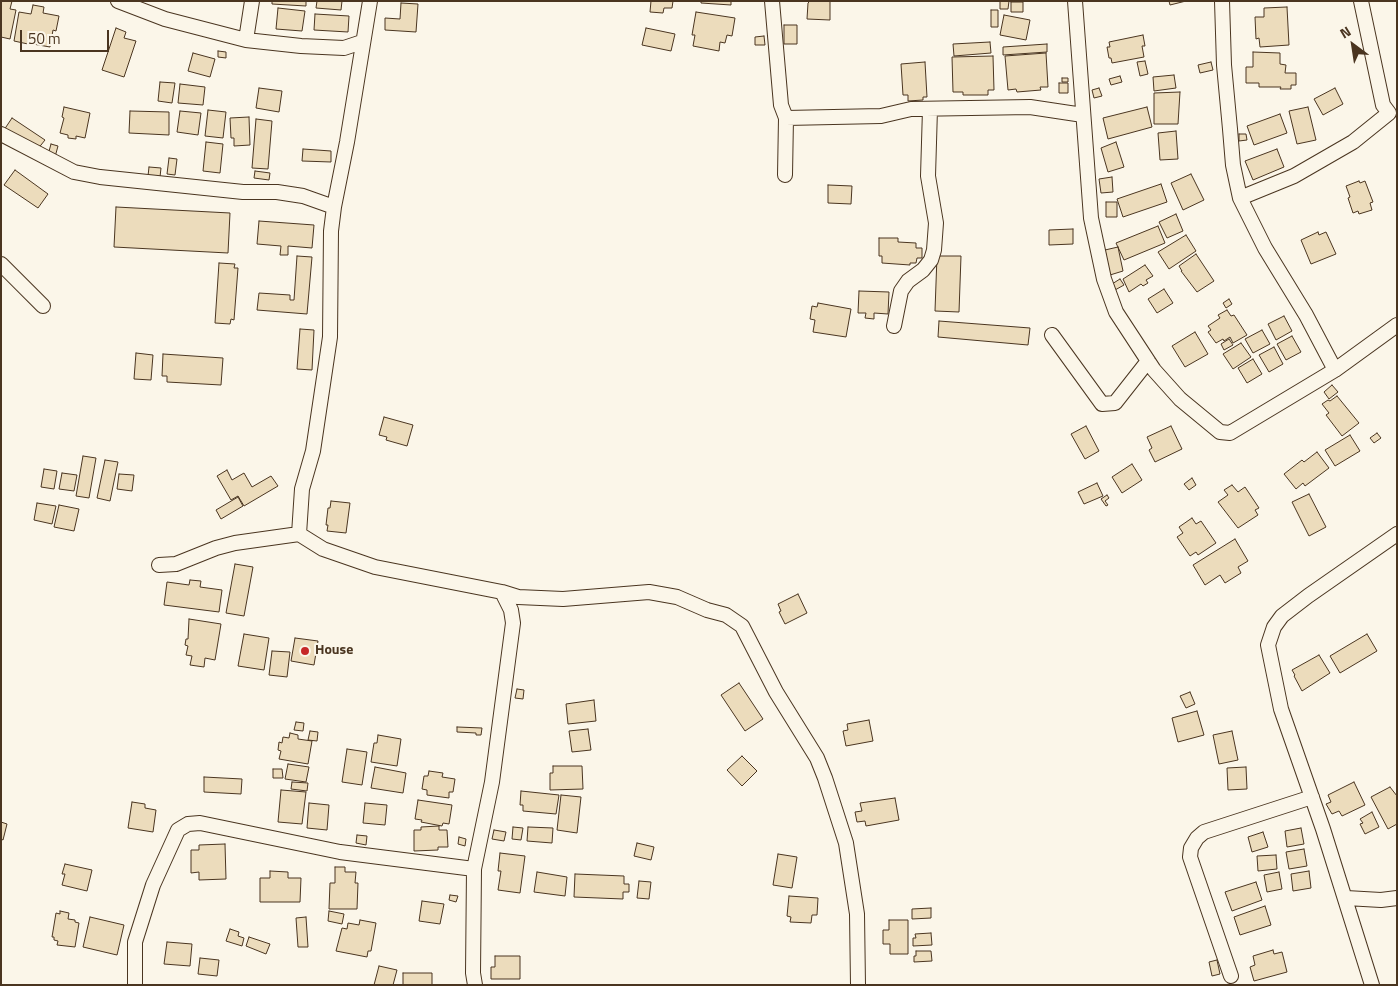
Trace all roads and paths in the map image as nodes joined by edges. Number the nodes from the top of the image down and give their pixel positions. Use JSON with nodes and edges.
{"nodes":[{"id":1,"x":118,"y":1,"type":"edge"},
{"id":2,"x":252,"y":1,"type":"edge"},
{"id":3,"x":370,"y":1,"type":"edge"},
{"id":4,"x":772,"y":1,"type":"edge"},
{"id":5,"x":1076,"y":1,"type":"edge"},
{"id":6,"x":1222,"y":1,"type":"edge"},
{"id":7,"x":1361,"y":1,"type":"edge"},
{"id":8,"x":246,"y":40,"type":"junction"},
{"id":9,"x":362,"y":42,"type":"junction"},
{"id":10,"x":930,"y":109,"type":"junction"},
{"id":11,"x":1083,"y":115,"type":"junction"},
{"id":12,"x":786,"y":118,"type":"junction"},
{"id":13,"x":1,"y":134,"type":"edge"},
{"id":14,"x":785,"y":175,"type":"dead end"},
{"id":15,"x":1240,"y":198,"type":"junction"},
{"id":16,"x":334,"y":206,"type":"junction"},
{"id":17,"x":1,"y":264,"type":"edge"},
{"id":18,"x":43,"y":306,"type":"dead end"},
{"id":19,"x":894,"y":326,"type":"dead end"},
{"id":20,"x":1397,"y":326,"type":"edge"},
{"id":21,"x":1052,"y":335,"type":"dead end"},
{"id":22,"x":1148,"y":361,"type":"junction"},
{"id":23,"x":1335,"y":370,"type":"junction"},
{"id":24,"x":300,"y":534,"type":"junction"},
{"id":25,"x":1397,"y":534,"type":"edge"},
{"id":26,"x":159,"y":565,"type":"dead end"},
{"id":27,"x":502,"y":592,"type":"junction"},
{"id":28,"x":1312,"y":797,"type":"junction"},
{"id":29,"x":474,"y":869,"type":"junction"},
{"id":30,"x":1346,"y":898,"type":"junction"},
{"id":31,"x":1397,"y":898,"type":"edge"},
{"id":32,"x":1231,"y":976,"type":"dead end"},
{"id":33,"x":135,"y":985,"type":"edge"},
{"id":34,"x":475,"y":985,"type":"edge"},
{"id":35,"x":858,"y":985,"type":"edge"},
{"id":36,"x":1372,"y":985,"type":"edge"}],
"edges":[{"from":1,"to":8,"type":"street"},
{"from":2,"to":8,"type":"street"},
{"from":3,"to":9,"type":"street"},
{"from":4,"to":12,"type":"street"},
{"from":5,"to":11,"type":"street"},
{"from":6,"to":15,"type":"street"},
{"from":7,"to":15,"type":"street"},
{"from":8,"to":9,"type":"street"},
{"from":9,"to":16,"type":"street"},
{"from":10,"to":11,"type":"street"},
{"from":10,"to":12,"type":"street"},
{"from":10,"to":19,"type":"street"},
{"from":11,"to":22,"type":"street"},
{"from":12,"to":14,"type":"street"},
{"from":13,"to":16,"type":"street"},
{"from":15,"to":23,"type":"street"},
{"from":16,"to":24,"type":"street"},
{"from":17,"to":18,"type":"street"},
{"from":20,"to":23,"type":"street"},
{"from":21,"to":22,"type":"street"},
{"from":22,"to":23,"type":"street"},
{"from":24,"to":26,"type":"street"},
{"from":24,"to":27,"type":"street"},
{"from":25,"to":28,"type":"street"},
{"from":27,"to":29,"type":"street"},
{"from":27,"to":35,"type":"street"},
{"from":28,"to":30,"type":"street"},
{"from":28,"to":32,"type":"street"},
{"from":29,"to":33,"type":"street"},
{"from":29,"to":34,"type":"street"},
{"from":30,"to":31,"type":"street"},
{"from":30,"to":36,"type":"street"}]}
